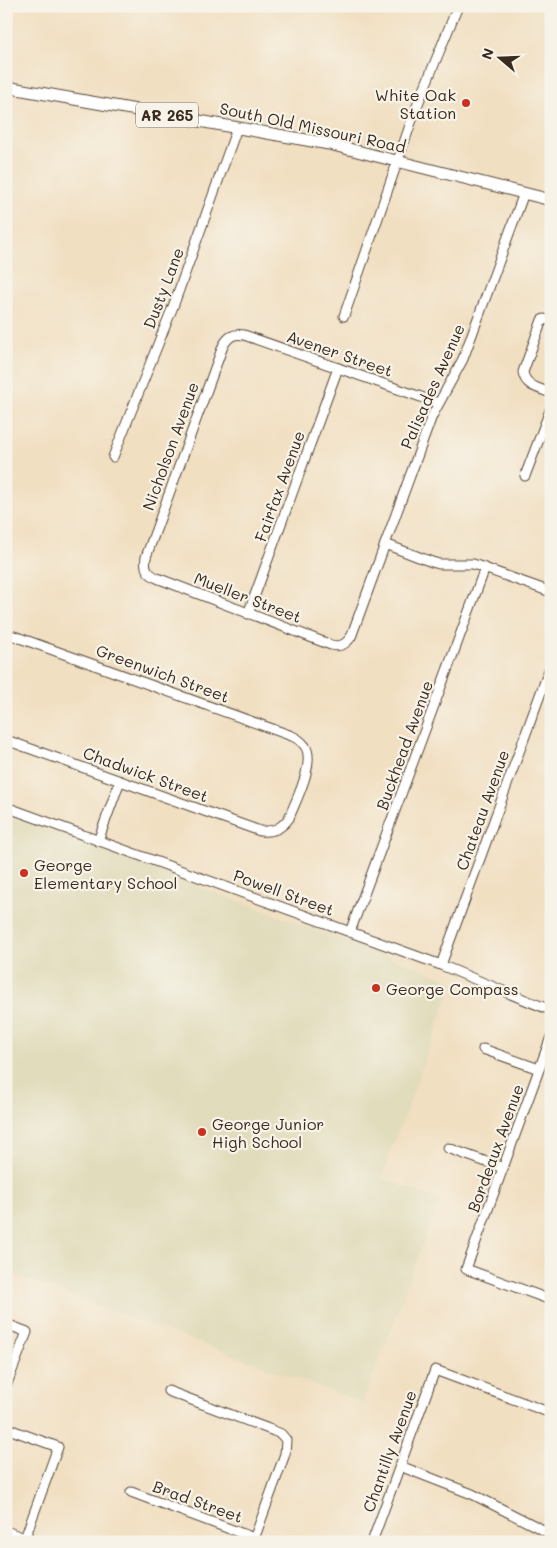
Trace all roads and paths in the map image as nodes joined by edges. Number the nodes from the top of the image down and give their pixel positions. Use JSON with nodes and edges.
{"nodes":[{"id":1,"x":458,"y":6,"type":"edge"},
{"id":2,"x":6,"y":87,"type":"edge"},
{"id":3,"x":237,"y":128,"type":"junction"},
{"id":4,"x":398,"y":161,"type":"junction"},
{"id":5,"x":524,"y":193,"type":"junction"},
{"id":6,"x":551,"y":200,"type":"edge"},
{"id":7,"x":344,"y":316,"type":"dead end"},
{"id":8,"x":551,"y":321,"type":"edge"},
{"id":9,"x":231,"y":335,"type":"joint"},
{"id":10,"x":338,"y":368,"type":"junction"},
{"id":11,"x":551,"y":393,"type":"edge"},
{"id":12,"x":438,"y":403,"type":"junction"},
{"id":13,"x":551,"y":408,"type":"edge"},
{"id":14,"x":113,"y":457,"type":"dead end"},
{"id":15,"x":525,"y":476,"type":"dead end"},
{"id":16,"x":385,"y":544,"type":"junction"},
{"id":17,"x":485,"y":568,"type":"junction"},
{"id":18,"x":146,"y":570,"type":"joint"},
{"id":19,"x":551,"y":592,"type":"edge"},
{"id":20,"x":248,"y":614,"type":"junction"},
{"id":21,"x":6,"y":635,"type":"edge"},
{"id":22,"x":342,"y":646,"type":"joint"},
{"id":23,"x":551,"y":665,"type":"edge"},
{"id":24,"x":6,"y":740,"type":"edge"},
{"id":25,"x":120,"y":781,"type":"junction"},
{"id":26,"x":6,"y":807,"type":"edge"},
{"id":27,"x":277,"y":829,"type":"joint"},
{"id":28,"x":98,"y":841,"type":"junction"},
{"id":29,"x":350,"y":932,"type":"junction"},
{"id":30,"x":441,"y":965,"type":"junction"},
{"id":31,"x":551,"y":1010,"type":"edge"},
{"id":32,"x":551,"y":1037,"type":"edge"},
{"id":33,"x":483,"y":1049,"type":"dead end"},
{"id":34,"x":539,"y":1069,"type":"junction"},
{"id":35,"x":448,"y":1148,"type":"dead end"},
{"id":36,"x":504,"y":1168,"type":"junction"},
{"id":37,"x":551,"y":1300,"type":"edge"},
{"id":38,"x":6,"y":1324,"type":"edge"},
{"id":39,"x":6,"y":1386,"type":"edge"},
{"id":40,"x":168,"y":1391,"type":"dead end"},
{"id":41,"x":551,"y":1413,"type":"edge"},
{"id":42,"x":6,"y":1428,"type":"edge"},
{"id":43,"x":400,"y":1466,"type":"junction"},
{"id":44,"x":131,"y":1492,"type":"dead end"},
{"id":45,"x":6,"y":1531,"type":"edge"},
{"id":46,"x":551,"y":1534,"type":"edge"},
{"id":47,"x":25,"y":1538,"type":"junction"},
{"id":48,"x":254,"y":1540,"type":"edge"},
{"id":49,"x":34,"y":1542,"type":"edge"},
{"id":50,"x":372,"y":1542,"type":"edge"},
{"id":51,"x":548,"y":1542,"type":"edge"}],
"edges":[{"from":1,"to":4,"type":"street"},
{"from":2,"to":3,"type":"main road","name":"South Old Missouri Road","number":"AR 265"},
{"from":3,"to":4,"type":"main road","name":"South Old Missouri Road","number":"AR 265"},
{"from":3,"to":14,"type":"street","name":"Dusty Lane"},
{"from":4,"to":5,"type":"main road","name":"South Old Missouri Road","number":"AR 265"},
{"from":4,"to":7,"type":"street"},
{"from":5,"to":6,"type":"main road","name":"South Old Missouri Road","number":"AR 265"},
{"from":5,"to":12,"type":"street","name":"Palisades Avenue"},
{"from":8,"to":11,"type":"street"},
{"from":9,"to":10,"type":"street","name":"Avener Street"},
{"from":9,"to":18,"type":"street","name":"Nicholson Avenue"},
{"from":10,"to":12,"type":"street","name":"Avener Street"},
{"from":10,"to":20,"type":"street","name":"Fairfax Avenue"},
{"from":12,"to":16,"type":"street","name":"Palisades Avenue"},
{"from":13,"to":15,"type":"street"},
{"from":16,"to":17,"type":"street"},
{"from":16,"to":22,"type":"street","name":"Palisades Avenue"},
{"from":17,"to":19,"type":"street"},
{"from":17,"to":29,"type":"street","name":"Buckhead Avenue"},
{"from":18,"to":20,"type":"street","name":"Mueller Street"},
{"from":20,"to":22,"type":"street","name":"Mueller Street"},
{"from":21,"to":27,"type":"street","name":"Greenwich Street"},
{"from":23,"to":30,"type":"street","name":"Chateau Avenue"},
{"from":24,"to":25,"type":"street","name":"Chadwick Street"},
{"from":25,"to":27,"type":"street","name":"Chadwick Street"},
{"from":25,"to":28,"type":"street"},
{"from":26,"to":28,"type":"street","name":"Powell Street"},
{"from":28,"to":29,"type":"street","name":"Powell Street"},
{"from":29,"to":30,"type":"street","name":"Powell Street"},
{"from":30,"to":31,"type":"street","name":"Powell Street"},
{"from":32,"to":34,"type":"street","name":"Bordeaux Avenue"},
{"from":33,"to":34,"type":"street"},
{"from":34,"to":36,"type":"street","name":"Bordeaux Avenue"},
{"from":35,"to":36,"type":"street"},
{"from":36,"to":37,"type":"street","name":"Bordeaux Avenue"},
{"from":38,"to":39,"type":"street"},
{"from":40,"to":48,"type":"street"},
{"from":41,"to":43,"type":"street","name":"Chantilly Avenue"},
{"from":42,"to":47,"type":"street"},
{"from":43,"to":46,"type":"street"},
{"from":43,"to":50,"type":"street","name":"Chantilly Avenue"},
{"from":44,"to":48,"type":"street","name":"Brad Street"},
{"from":45,"to":47,"type":"street"},
{"from":46,"to":51,"type":"main road"},
{"from":47,"to":49,"type":"street"}]}
